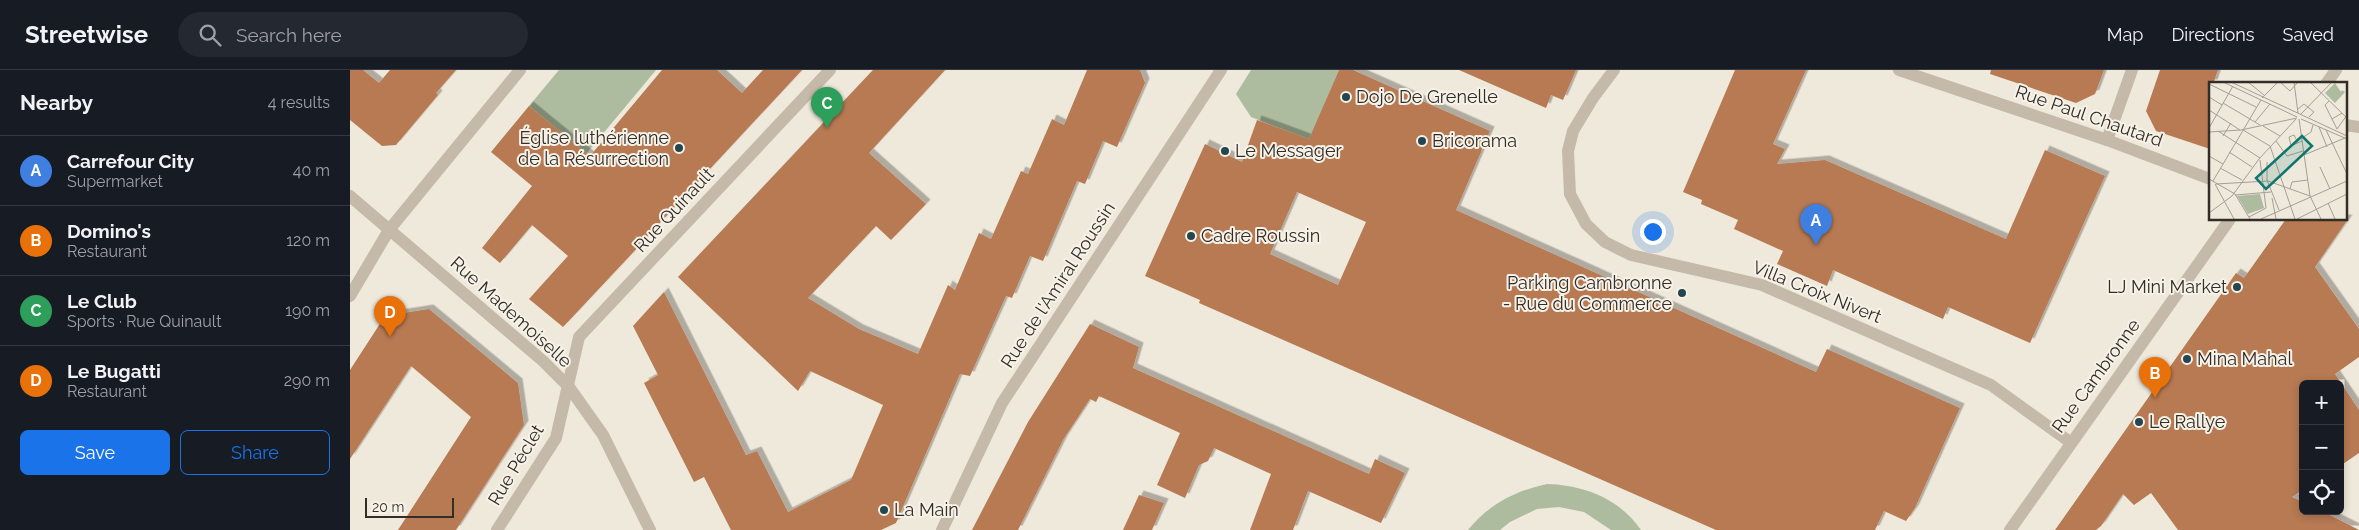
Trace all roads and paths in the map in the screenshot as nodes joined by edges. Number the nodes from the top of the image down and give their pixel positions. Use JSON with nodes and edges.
{"nodes":[{"id":1,"x":520,"y":70,"type":"edge"},
{"id":2,"x":830,"y":70,"type":"edge"},
{"id":3,"x":1221,"y":70,"type":"edge"},
{"id":4,"x":1614,"y":70,"type":"edge"},
{"id":5,"x":1899,"y":70,"type":"edge"},
{"id":6,"x":2132,"y":70,"type":"edge"},
{"id":7,"x":2336,"y":70,"type":"edge"},
{"id":8,"x":2327,"y":82,"type":"edge"},
{"id":9,"x":2346,"y":125,"type":"edge"},
{"id":10,"x":2359,"y":127,"type":"edge"},
{"id":11,"x":2108,"y":140,"type":"junction"},
{"id":12,"x":2209,"y":179,"type":"edge"},
{"id":13,"x":350,"y":196,"type":"edge"},
{"id":14,"x":2229,"y":220,"type":"edge"},
{"id":15,"x":390,"y":230,"type":"junction"},
{"id":16,"x":350,"y":296,"type":"edge"},
{"id":17,"x":569,"y":387,"type":"junction"},
{"id":18,"x":2070,"y":442,"type":"junction"},
{"id":19,"x":497,"y":530,"type":"edge"},
{"id":20,"x":650,"y":530,"type":"edge"},
{"id":21,"x":942,"y":530,"type":"edge"},
{"id":22,"x":2010,"y":530,"type":"edge"}],
"edges":[{"from":1,"to":15,"type":"street"},
{"from":2,"to":17,"type":"street","name":"Rue Quinault"},
{"from":3,"to":21,"type":"street","name":"Rue de l'Amiral Roussin"},
{"from":4,"to":18,"type":"street","name":"Villa Croix Nivert"},
{"from":5,"to":11,"type":"street","name":"Rue Paul Chautard"},
{"from":6,"to":11,"type":"street"},
{"from":7,"to":8,"type":"street"},
{"from":9,"to":10,"type":"street"},
{"from":11,"to":12,"type":"street","name":"Rue Paul Chautard"},
{"from":13,"to":15,"type":"street","name":"Rue Mademoiselle"},
{"from":14,"to":18,"type":"street","name":"Rue Cambronne"},
{"from":15,"to":16,"type":"street"},
{"from":15,"to":17,"type":"street","name":"Rue Mademoiselle"},
{"from":17,"to":19,"type":"street","name":"Rue Péclet"},
{"from":17,"to":20,"type":"street","name":"Rue Mademoiselle"},
{"from":18,"to":22,"type":"street","name":"Rue Cambronne"}]}
